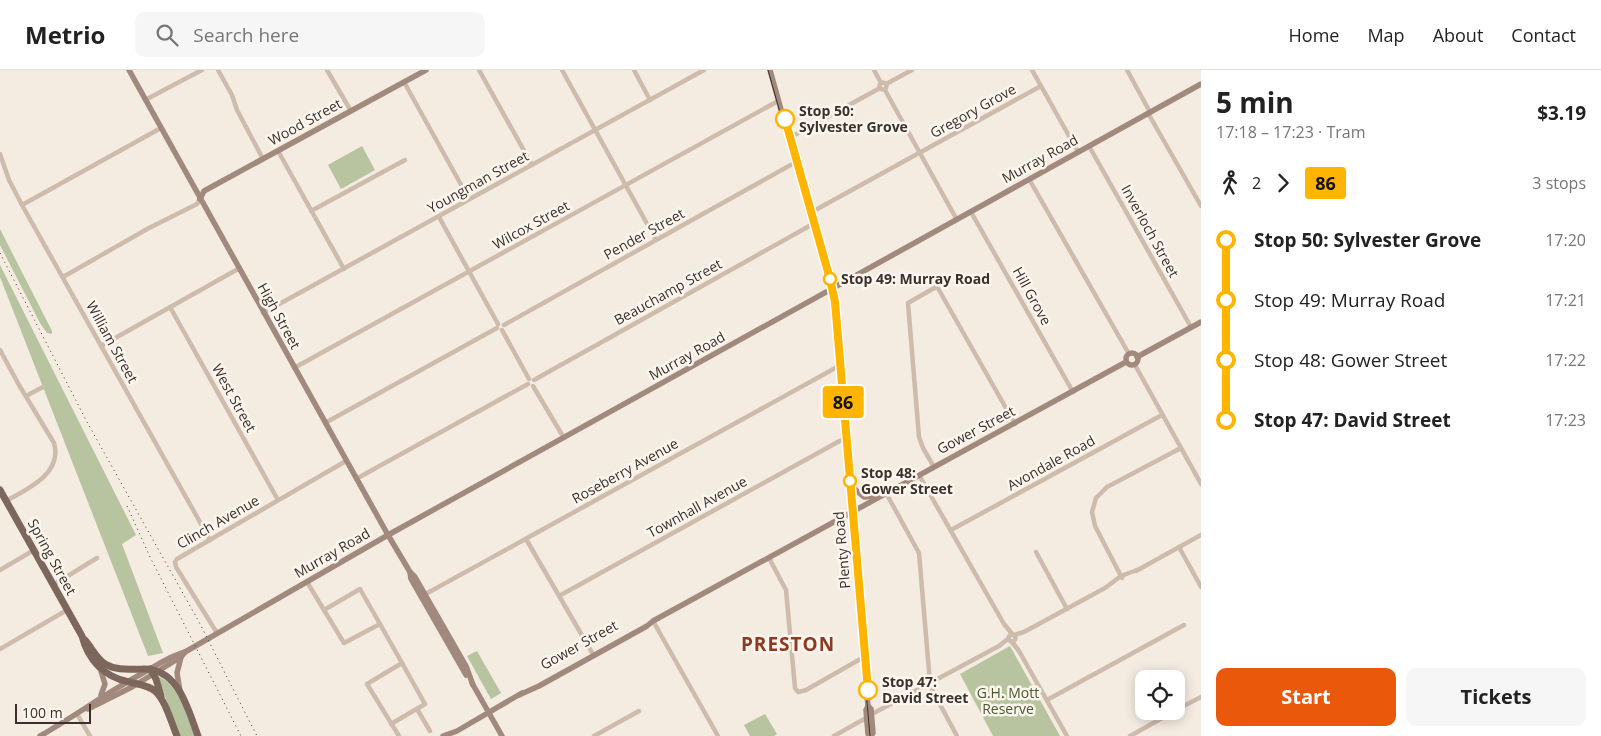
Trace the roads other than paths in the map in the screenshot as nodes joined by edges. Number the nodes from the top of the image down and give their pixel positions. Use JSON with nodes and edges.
{"nodes":[{"id":1,"x":129,"y":70,"type":"edge"},
{"id":2,"x":202,"y":70,"type":"edge"},
{"id":3,"x":218,"y":70,"type":"edge"},
{"id":4,"x":327,"y":70,"type":"edge"},
{"id":5,"x":426,"y":70,"type":"edge"},
{"id":6,"x":479,"y":70,"type":"edge"},
{"id":7,"x":562,"y":70,"type":"edge"},
{"id":8,"x":634,"y":70,"type":"edge"},
{"id":9,"x":704,"y":70,"type":"edge"},
{"id":10,"x":770,"y":70,"type":"edge"},
{"id":11,"x":874,"y":70,"type":"edge"},
{"id":12,"x":912,"y":70,"type":"edge"},
{"id":13,"x":1032,"y":70,"type":"edge"},
{"id":14,"x":1128,"y":70,"type":"edge"},
{"id":15,"x":404,"y":82,"type":"junction"},
{"id":16,"x":1201,"y":84,"type":"edge"},
{"id":17,"x":883,"y":86,"type":"junction"},
{"id":18,"x":1041,"y":86,"type":"junction"},
{"id":19,"x":145,"y":100,"type":"junction"},
{"id":20,"x":650,"y":100,"type":"junction"},
{"id":21,"x":778,"y":101,"type":"junction"},
{"id":22,"x":351,"y":111,"type":"junction"},
{"id":23,"x":1149,"y":113,"type":"junction"},
{"id":24,"x":161,"y":128,"type":"junction"},
{"id":25,"x":595,"y":130,"type":"junction"},
{"id":26,"x":789,"y":138,"type":"junction"},
{"id":27,"x":1089,"y":146,"type":"junction"},
{"id":28,"x":278,"y":151,"type":"junction"},
{"id":29,"x":1078,"y":152,"type":"junction"},
{"id":30,"x":920,"y":153,"type":"junction"},
{"id":31,"x":0,"y":154,"type":"edge"},
{"id":32,"x":263,"y":159,"type":"junction"},
{"id":33,"x":405,"y":160,"type":"dead end"},
{"id":34,"x":796,"y":162,"type":"junction"},
{"id":35,"x":532,"y":164,"type":"junction"},
{"id":36,"x":1030,"y":179,"type":"junction"},
{"id":37,"x":625,"y":185,"type":"junction"},
{"id":38,"x":200,"y":199,"type":"junction"},
{"id":39,"x":469,"y":199,"type":"junction"},
{"id":40,"x":22,"y":205,"type":"junction"},
{"id":41,"x":1201,"y":206,"type":"edge"},
{"id":42,"x":312,"y":211,"type":"junction"},
{"id":43,"x":971,"y":212,"type":"junction"},
{"id":44,"x":810,"y":213,"type":"junction"},
{"id":45,"x":439,"y":216,"type":"junction"},
{"id":46,"x":957,"y":220,"type":"junction"},
{"id":47,"x":813,"y":224,"type":"junction"},
{"id":48,"x":656,"y":240,"type":"junction"},
{"id":49,"x":238,"y":269,"type":"junction"},
{"id":50,"x":344,"y":269,"type":"junction"},
{"id":51,"x":470,"y":272,"type":"junction"},
{"id":52,"x":63,"y":277,"type":"junction"},
{"id":53,"x":831,"y":289,"type":"junction"},
{"id":54,"x":170,"y":307,"type":"junction"},
{"id":55,"x":264,"y":313,"type":"junction"},
{"id":56,"x":1200,"y":324,"type":"edge"},
{"id":57,"x":500,"y":327,"type":"junction"},
{"id":58,"x":1191,"y":327,"type":"junction"},
{"id":59,"x":101,"y":346,"type":"junction"},
{"id":60,"x":0,"y":350,"type":"edge"},
{"id":61,"x":1129,"y":354,"type":"junction"},
{"id":62,"x":1137,"y":357,"type":"junction"},
{"id":63,"x":1126,"y":362,"type":"junction"},
{"id":64,"x":1135,"y":365,"type":"junction"},
{"id":65,"x":839,"y":366,"type":"junction"},
{"id":66,"x":294,"y":368,"type":"junction"},
{"id":67,"x":530,"y":381,"type":"junction"},
{"id":68,"x":43,"y":387,"type":"dead end"},
{"id":69,"x":1074,"y":392,"type":"junction"},
{"id":70,"x":26,"y":396,"type":"junction"},
{"id":71,"x":1162,"y":415,"type":"junction"},
{"id":72,"x":325,"y":423,"type":"junction"},
{"id":73,"x":1015,"y":424,"type":"junction"},
{"id":74,"x":564,"y":438,"type":"junction"},
{"id":75,"x":845,"y":438,"type":"junction"},
{"id":76,"x":1181,"y":448,"type":"junction"},
{"id":77,"x":346,"y":461,"type":"junction"},
{"id":78,"x":934,"y":467,"type":"junction"},
{"id":79,"x":919,"y":475,"type":"junction"},
{"id":80,"x":356,"y":479,"type":"junction"},
{"id":81,"x":1201,"y":484,"type":"edge"},
{"id":82,"x":850,"y":485,"type":"junction"},
{"id":83,"x":0,"y":490,"type":"edge"},
{"id":84,"x":884,"y":494,"type":"junction"},
{"id":85,"x":278,"y":500,"type":"junction"},
{"id":86,"x":6,"y":502,"type":"junction"},
{"id":87,"x":852,"y":512,"type":"junction"},
{"id":88,"x":951,"y":530,"type":"junction"},
{"id":89,"x":388,"y":535,"type":"junction"},
{"id":90,"x":1201,"y":535,"type":"edge"},
{"id":91,"x":526,"y":538,"type":"junction"},
{"id":92,"x":210,"y":540,"type":"junction"},
{"id":93,"x":1179,"y":548,"type":"junction"},
{"id":94,"x":34,"y":550,"type":"junction"},
{"id":95,"x":1036,"y":552,"type":"dead end"},
{"id":96,"x":97,"y":558,"type":"dead end"},
{"id":97,"x":769,"y":558,"type":"junction"},
{"id":98,"x":0,"y":570,"type":"edge"},
{"id":99,"x":1121,"y":577,"type":"junction"},
{"id":100,"x":307,"y":582,"type":"junction"},
{"id":101,"x":53,"y":585,"type":"junction"},
{"id":102,"x":1201,"y":587,"type":"edge"},
{"id":103,"x":423,"y":595,"type":"junction"},
{"id":104,"x":559,"y":596,"type":"junction"},
{"id":105,"x":1067,"y":609,"type":"junction"},
{"id":106,"x":67,"y":610,"type":"junction"},
{"id":107,"x":324,"y":610,"type":"junction"},
{"id":108,"x":653,"y":621,"type":"junction"},
{"id":109,"x":380,"y":624,"type":"junction"},
{"id":110,"x":1184,"y":625,"type":"dead end"},
{"id":111,"x":217,"y":633,"type":"junction"},
{"id":112,"x":82,"y":636,"type":"junction"},
{"id":113,"x":1012,"y":638,"type":"junction"},
{"id":114,"x":0,"y":649,"type":"edge"},
{"id":115,"x":183,"y":654,"type":"junction"},
{"id":116,"x":593,"y":654,"type":"junction"},
{"id":117,"x":864,"y":657,"type":"junction"},
{"id":118,"x":402,"y":663,"type":"junction"},
{"id":119,"x":100,"y":668,"type":"junction"},
{"id":120,"x":154,"y":671,"type":"junction"},
{"id":121,"x":127,"y":682,"type":"junction"},
{"id":122,"x":137,"y":684,"type":"junction"},
{"id":123,"x":929,"y":684,"type":"junction"},
{"id":124,"x":180,"y":691,"type":"junction"},
{"id":125,"x":1201,"y":697,"type":"edge"},
{"id":126,"x":98,"y":698,"type":"junction"},
{"id":127,"x":1047,"y":700,"type":"junction"},
{"id":128,"x":162,"y":701,"type":"junction"},
{"id":129,"x":1185,"y":706,"type":"edge"},
{"id":130,"x":417,"y":709,"type":"junction"},
{"id":131,"x":84,"y":710,"type":"junction"},
{"id":132,"x":639,"y":711,"type":"dead end"},
{"id":133,"x":489,"y":712,"type":"junction"},
{"id":134,"x":77,"y":714,"type":"junction"},
{"id":135,"x":869,"y":716,"type":"junction"},
{"id":136,"x":1159,"y":720,"type":"edge"},
{"id":137,"x":391,"y":724,"type":"junction"},
{"id":138,"x":430,"y":731,"type":"dead end"},
{"id":139,"x":457,"y":731,"type":"junction"},
{"id":140,"x":502,"y":735,"type":"edge"},
{"id":141,"x":40,"y":736,"type":"edge"},
{"id":142,"x":90,"y":736,"type":"edge"},
{"id":143,"x":176,"y":736,"type":"edge"},
{"id":144,"x":198,"y":736,"type":"edge"},
{"id":145,"x":399,"y":736,"type":"edge"},
{"id":146,"x":443,"y":736,"type":"edge"},
{"id":147,"x":452,"y":736,"type":"edge"},
{"id":148,"x":594,"y":736,"type":"edge"},
{"id":149,"x":718,"y":736,"type":"edge"},
{"id":150,"x":834,"y":736,"type":"edge"},
{"id":151,"x":870,"y":736,"type":"edge"},
{"id":152,"x":956,"y":736,"type":"edge"},
{"id":153,"x":1067,"y":736,"type":"edge"},
{"id":154,"x":1130,"y":736,"type":"edge"}],
"edges":[{"from":1,"to":19,"type":"main road","name":"High Street"},
{"from":2,"to":19,"type":"street"},
{"from":3,"to":32,"type":"street"},
{"from":4,"to":22,"type":"street"},
{"from":5,"to":15,"type":"main road","name":"Wood Street"},
{"from":6,"to":35,"type":"street"},
{"from":7,"to":25,"type":"street"},
{"from":8,"to":20,"type":"street"},
{"from":9,"to":20,"type":"street","name":"Youngman Street"},
{"from":10,"to":21,"type":"main road","name":"Plenty Road"},
{"from":11,"to":17,"type":"street"},
{"from":12,"to":17,"type":"street"},
{"from":13,"to":18,"type":"street"},
{"from":14,"to":23,"type":"street"},
{"from":15,"to":22,"type":"main road","name":"Wood Street"},
{"from":15,"to":39,"type":"street"},
{"from":16,"to":23,"type":"main road","name":"Murray Road"},
{"from":17,"to":26,"type":"street"},
{"from":17,"to":30,"type":"street"},
{"from":18,"to":29,"type":"street"},
{"from":18,"to":30,"type":"street","name":"Gregory Grove"},
{"from":19,"to":24,"type":"main road","name":"High Street"},
{"from":20,"to":25,"type":"street","name":"Youngman Street"},
{"from":21,"to":26,"type":"main road","name":"Plenty Road"},
{"from":21,"to":37,"type":"street","name":"Wilcox Street"},
{"from":22,"to":28,"type":"main road","name":"Wood Street"},
{"from":23,"to":27,"type":"main road","name":"Murray Road"},
{"from":23,"to":41,"type":"street"},
{"from":24,"to":38,"type":"main road","name":"High Street"},
{"from":24,"to":40,"type":"street"},
{"from":25,"to":35,"type":"street","name":"Youngman Street"},
{"from":25,"to":37,"type":"street"},
{"from":26,"to":34,"type":"main road","name":"Plenty Road"},
{"from":27,"to":29,"type":"main road","name":"Murray Road"},
{"from":27,"to":58,"type":"street","name":"Inverloch Street"},
{"from":28,"to":32,"type":"main road","name":"Wood Street"},
{"from":28,"to":42,"type":"street"},
{"from":29,"to":36,"type":"main road","name":"Murray Road"},
{"from":30,"to":44,"type":"street","name":"Gregory Grove"},
{"from":30,"to":46,"type":"street"},
{"from":31,"to":40,"type":"street","name":"William Street"},
{"from":32,"to":38,"type":"main road","name":"Wood Street"},
{"from":33,"to":42,"type":"street"},
{"from":34,"to":44,"type":"main road","name":"Plenty Road"},
{"from":34,"to":48,"type":"street","name":"Pender Street"},
{"from":35,"to":39,"type":"street","name":"Youngman Street"},
{"from":36,"to":43,"type":"main road","name":"Murray Road"},
{"from":36,"to":61,"type":"street"},
{"from":37,"to":48,"type":"street"},
{"from":37,"to":51,"type":"street","name":"Wilcox Street"},
{"from":38,"to":49,"type":"main road","name":"High Street"},
{"from":38,"to":52,"type":"street"},
{"from":39,"to":45,"type":"street","name":"Youngman Street"},
{"from":40,"to":52,"type":"street","name":"William Street"},
{"from":42,"to":50,"type":"street"},
{"from":43,"to":46,"type":"main road","name":"Murray Road"},
{"from":43,"to":69,"type":"street","name":"Hill Grove"},
{"from":44,"to":47,"type":"main road","name":"Plenty Road"},
{"from":45,"to":50,"type":"street","name":"Youngman Street"},
{"from":45,"to":51,"type":"street"},
{"from":46,"to":53,"type":"main road","name":"Murray Road"},
{"from":47,"to":53,"type":"main road","name":"Plenty Road"},
{"from":47,"to":67,"type":"street","name":"Beauchamp Street"},
{"from":48,"to":57,"type":"street","name":"Pender Street"},
{"from":49,"to":54,"type":"street"},
{"from":49,"to":55,"type":"main road","name":"High Street"},
{"from":50,"to":55,"type":"street","name":"Youngman Street"},
{"from":51,"to":57,"type":"street"},
{"from":51,"to":66,"type":"street","name":"Wilcox Street"},
{"from":52,"to":59,"type":"street","name":"William Street"},
{"from":53,"to":65,"type":"main road","name":"Plenty Road"},
{"from":53,"to":74,"type":"main road","name":"Murray Road"},
{"from":54,"to":59,"type":"street"},
{"from":54,"to":85,"type":"street","name":"West Street"},
{"from":55,"to":66,"type":"main road","name":"High Street"},
{"from":56,"to":58,"type":"main road"},
{"from":57,"to":67,"type":"street"},
{"from":57,"to":72,"type":"street","name":"Pender Street"},
{"from":58,"to":62,"type":"main road"},
{"from":59,"to":92,"type":"street","name":"William Street"},
{"from":60,"to":70,"type":"street"},
{"from":61,"to":62,"type":"main road"},
{"from":61,"to":63,"type":"main road"},
{"from":62,"to":64,"type":"main road"},
{"from":63,"to":64,"type":"main road"},
{"from":63,"to":69,"type":"main road","name":"Gower Street"},
{"from":64,"to":71,"type":"street"},
{"from":65,"to":75,"type":"main road","name":"Plenty Road"},
{"from":65,"to":91,"type":"street","name":"Roseberry Avenue"},
{"from":66,"to":72,"type":"main road","name":"High Street"},
{"from":67,"to":74,"type":"street"},
{"from":67,"to":80,"type":"street","name":"Beauchamp Street"},
{"from":68,"to":70,"type":"street"},
{"from":69,"to":73,"type":"main road","name":"Gower Street"},
{"from":70,"to":86,"type":"street"},
{"from":71,"to":76,"type":"street"},
{"from":71,"to":88,"type":"street","name":"Avondale Road"},
{"from":72,"to":77,"type":"main road","name":"High Street"},
{"from":73,"to":78,"type":"main road","name":"Gower Street"},
{"from":73,"to":78,"type":"street"},
{"from":74,"to":89,"type":"main road","name":"Murray Road"},
{"from":75,"to":82,"type":"main road","name":"Plenty Road"},
{"from":75,"to":104,"type":"street","name":"Townhall Avenue"},
{"from":76,"to":81,"type":"street"},
{"from":76,"to":99,"type":"street"},
{"from":77,"to":80,"type":"main road","name":"High Street"},
{"from":77,"to":85,"type":"street","name":"Clinch Avenue"},
{"from":78,"to":79,"type":"main road","name":"Gower Street"},
{"from":79,"to":84,"type":"main road","name":"Gower Street"},
{"from":79,"to":88,"type":"street"},
{"from":80,"to":89,"type":"main road","name":"High Street"},
{"from":82,"to":84,"type":"main road"},
{"from":82,"to":87,"type":"main road","name":"Plenty Road"},
{"from":83,"to":86,"type":"main road","name":"Spring Street"},
{"from":84,"to":87,"type":"main road","name":"Gower Street"},
{"from":84,"to":123,"type":"street"},
{"from":85,"to":92,"type":"street","name":"Clinch Avenue"},
{"from":86,"to":94,"type":"main road","name":"Spring Street"},
{"from":87,"to":97,"type":"main road","name":"Gower Street"},
{"from":87,"to":117,"type":"main road","name":"Plenty Road"},
{"from":88,"to":113,"type":"street"},
{"from":89,"to":100,"type":"main road","name":"Murray Road"},
{"from":89,"to":103,"type":"main road","name":"High Street"},
{"from":90,"to":93,"type":"street"},
{"from":91,"to":103,"type":"street","name":"Roseberry Avenue"},
{"from":91,"to":104,"type":"street"},
{"from":92,"to":111,"type":"street","name":"Clinch Avenue"},
{"from":93,"to":99,"type":"street"},
{"from":93,"to":102,"type":"street"},
{"from":94,"to":98,"type":"street"},
{"from":94,"to":101,"type":"main road","name":"Spring Street"},
{"from":95,"to":105,"type":"street"},
{"from":96,"to":101,"type":"street"},
{"from":97,"to":108,"type":"main road","name":"Gower Street"},
{"from":97,"to":117,"type":"street"},
{"from":99,"to":105,"type":"street"},
{"from":100,"to":107,"type":"street"},
{"from":100,"to":111,"type":"main road","name":"Murray Road"},
{"from":101,"to":106,"type":"main road","name":"Spring Street"},
{"from":103,"to":133,"type":"main road","name":"High Street"},
{"from":104,"to":116,"type":"street"},
{"from":105,"to":113,"type":"street"},
{"from":106,"to":112,"type":"main road","name":"Spring Street"},
{"from":106,"to":114,"type":"street"},
{"from":107,"to":109,"type":"street"},
{"from":107,"to":109,"type":"street"},
{"from":108,"to":116,"type":"main road","name":"Gower Street"},
{"from":108,"to":149,"type":"street"},
{"from":109,"to":118,"type":"street"},
{"from":110,"to":127,"type":"street"},
{"from":111,"to":115,"type":"main road","name":"Murray Road"},
{"from":112,"to":119,"type":"main road","name":"Spring Street"},
{"from":112,"to":120,"type":"main road","name":"Spring Street"},
{"from":113,"to":123,"type":"street"},
{"from":113,"to":127,"type":"street"},
{"from":115,"to":120,"type":"main road","name":"Murray Road"},
{"from":115,"to":124,"type":"main road"},
{"from":116,"to":133,"type":"main road","name":"Gower Street"},
{"from":117,"to":135,"type":"main road","name":"Plenty Road"},
{"from":118,"to":130,"type":"street"},
{"from":118,"to":137,"type":"street"},
{"from":119,"to":121,"type":"main road","name":"Spring Street"},
{"from":119,"to":126,"type":"main road"},
{"from":120,"to":121,"type":"main road","name":"Murray Road"},
{"from":120,"to":122,"type":"main road","name":"Murray Road"},
{"from":120,"to":124,"type":"main road"},
{"from":120,"to":128,"type":"main road"},
{"from":121,"to":122,"type":"main road","name":"Spring Street"},
{"from":121,"to":126,"type":"main road","name":"Murray Road"},
{"from":122,"to":128,"type":"main road","name":"Spring Street"},
{"from":122,"to":131,"type":"main road","name":"Murray Road"},
{"from":123,"to":135,"type":"street"},
{"from":123,"to":152,"type":"street"},
{"from":124,"to":144,"type":"main road"},
{"from":125,"to":129,"type":"street"},
{"from":126,"to":131,"type":"main road","name":"Murray Road"},
{"from":127,"to":153,"type":"street"},
{"from":128,"to":143,"type":"main road"},
{"from":130,"to":137,"type":"street"},
{"from":130,"to":138,"type":"street"},
{"from":131,"to":134,"type":"main road","name":"Murray Road"},
{"from":132,"to":148,"type":"street"},
{"from":133,"to":139,"type":"main road","name":"Gower Street"},
{"from":133,"to":140,"type":"main road","name":"High Street"},
{"from":134,"to":141,"type":"main road","name":"Murray Road"},
{"from":134,"to":142,"type":"street"},
{"from":135,"to":150,"type":"street"},
{"from":135,"to":151,"type":"main road","name":"Plenty Road"},
{"from":136,"to":154,"type":"street"},
{"from":137,"to":145,"type":"street"},
{"from":139,"to":146,"type":"main road"},
{"from":139,"to":147,"type":"main road"}]}
